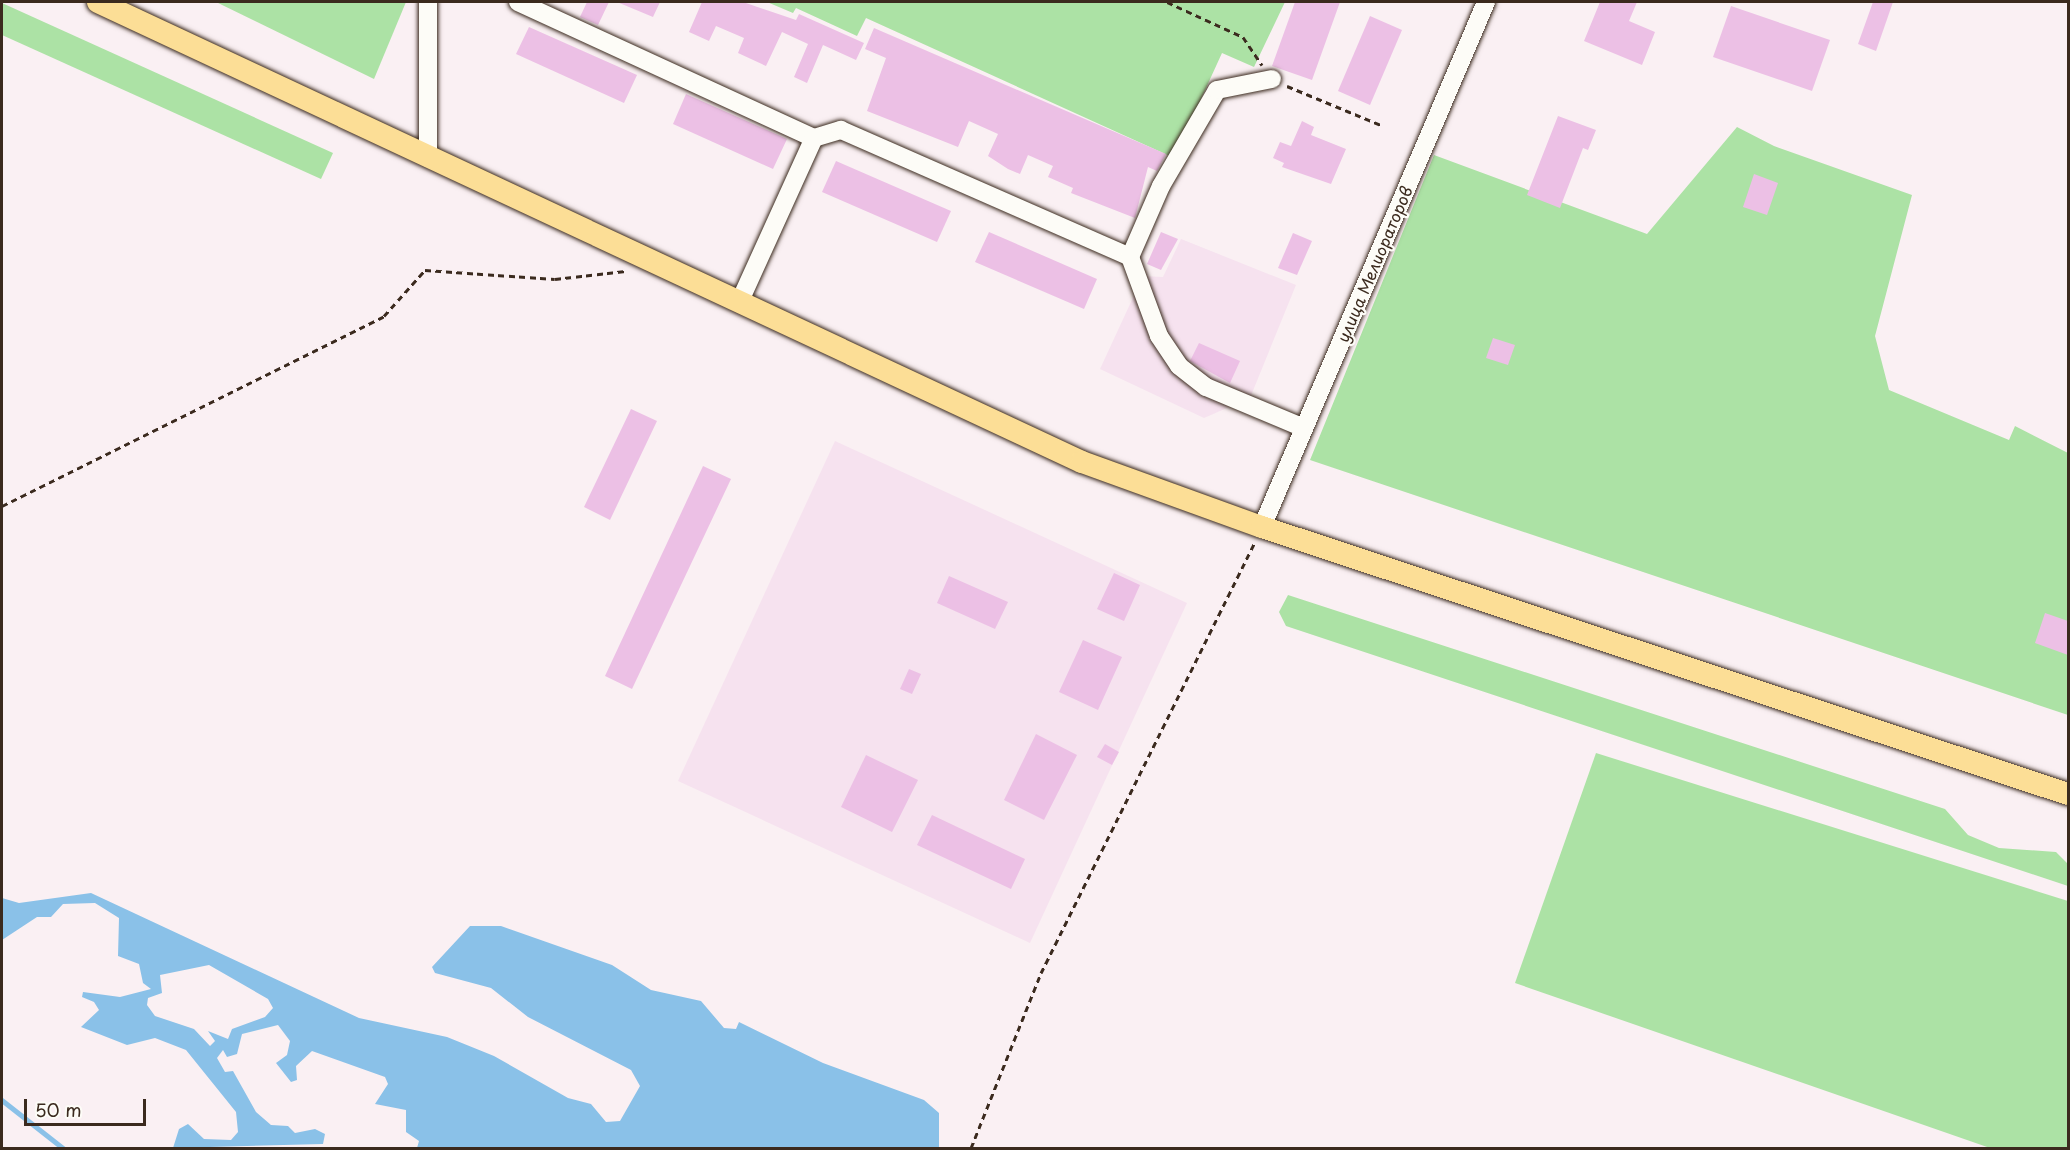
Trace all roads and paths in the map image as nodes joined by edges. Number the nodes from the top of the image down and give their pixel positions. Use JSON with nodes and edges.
{"nodes":[{"id":1,"x":98,"y":2,"type":"edge"},
{"id":2,"x":428,"y":2,"type":"edge"},
{"id":3,"x":518,"y":2,"type":"edge"},
{"id":4,"x":1486,"y":2,"type":"edge"},
{"id":5,"x":1272,"y":79,"type":"dead end"},
{"id":6,"x":814,"y":138,"type":"junction"},
{"id":7,"x":428,"y":158,"type":"junction"},
{"id":8,"x":1130,"y":257,"type":"junction"},
{"id":9,"x":661,"y":267,"type":"junction"},
{"id":10,"x":739,"y":303,"type":"junction"},
{"id":11,"x":1304,"y":428,"type":"junction"},
{"id":12,"x":2,"y":506,"type":"edge"},
{"id":13,"x":1262,"y":527,"type":"junction"},
{"id":14,"x":2067,"y":788,"type":"edge"},
{"id":15,"x":971,"y":1149,"type":"edge"}],
"edges":[{"from":1,"to":7,"type":"main road"},
{"from":2,"to":7,"type":"street"},
{"from":3,"to":6,"type":"street"},
{"from":4,"to":11,"type":"street","name":"улица Мелиораторов"},
{"from":5,"to":8,"type":"street"},
{"from":6,"to":8,"type":"street"},
{"from":6,"to":10,"type":"street"},
{"from":7,"to":9,"type":"main road"},
{"from":8,"to":11,"type":"street"},
{"from":9,"to":10,"type":"main road"},
{"from":9,"to":12,"type":"path"},
{"from":10,"to":13,"type":"main road"},
{"from":11,"to":13,"type":"street","name":"улица Мелиораторов"},
{"from":13,"to":14,"type":"main road"},
{"from":13,"to":15,"type":"path"}]}
